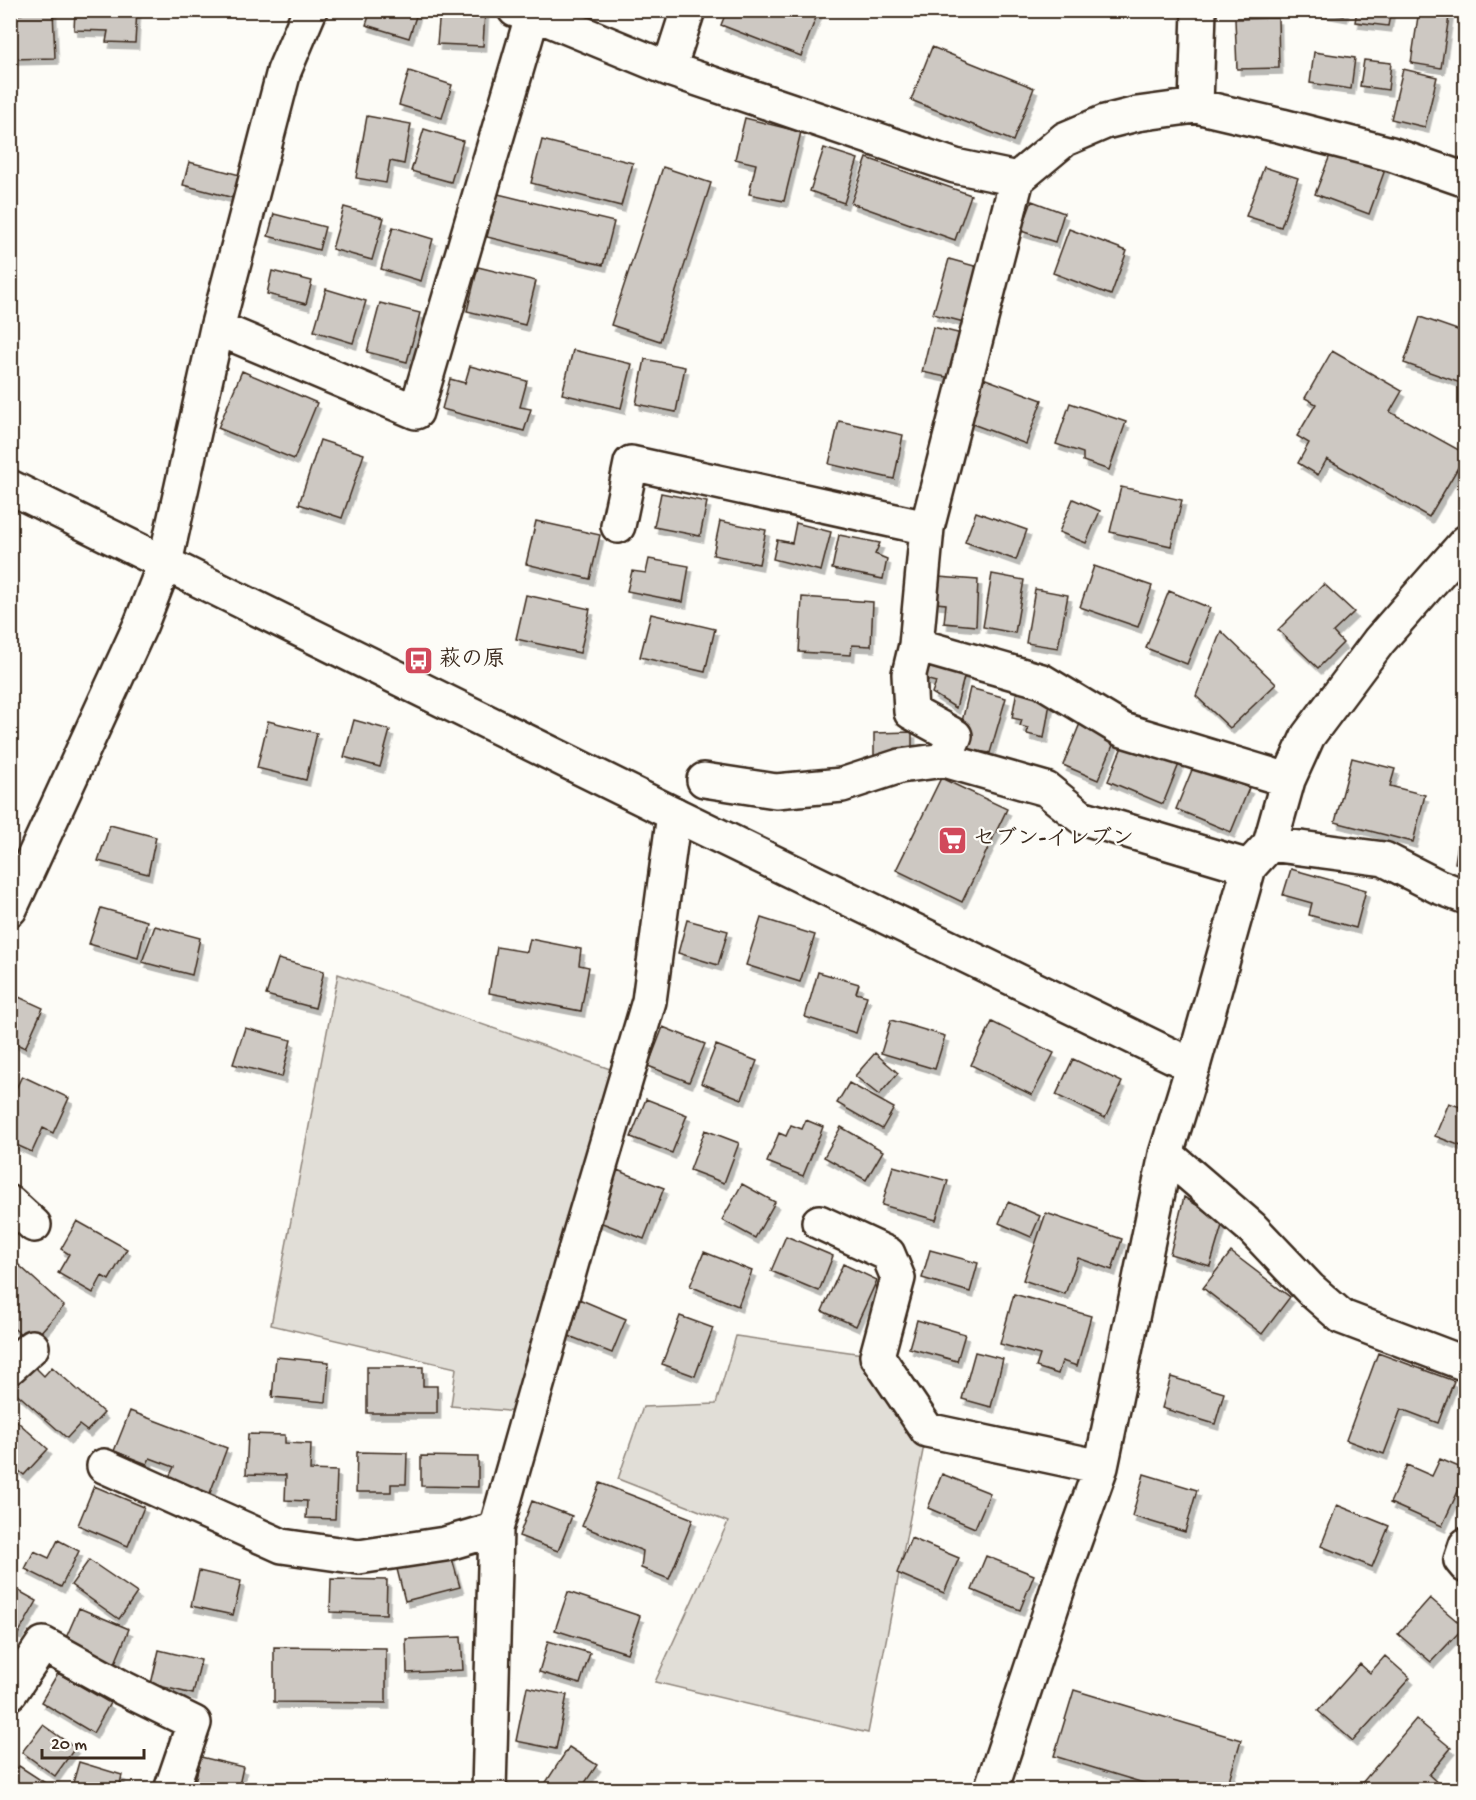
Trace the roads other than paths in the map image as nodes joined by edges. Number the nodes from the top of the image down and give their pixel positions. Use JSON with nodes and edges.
{"nodes":[{"id":1,"x":310,"y":10,"type":"edge"},
{"id":2,"x":688,"y":10,"type":"edge"},
{"id":3,"x":1199,"y":10,"type":"edge"},
{"id":4,"x":524,"y":12,"type":"edge"},
{"id":5,"x":669,"y":69,"type":"junction"},
{"id":6,"x":1196,"y":106,"type":"junction"},
{"id":7,"x":1017,"y":179,"type":"junction"},
{"id":8,"x":1466,"y":180,"type":"edge"},
{"id":9,"x":217,"y":328,"type":"junction"},
{"id":10,"x":10,"y":487,"type":"edge"},
{"id":11,"x":618,"y":526,"type":"dead end"},
{"id":12,"x":927,"y":528,"type":"junction"},
{"id":13,"x":1462,"y":550,"type":"edge"},
{"id":14,"x":165,"y":563,"type":"junction"},
{"id":15,"x":916,"y":645,"type":"junction"},
{"id":16,"x":944,"y":760,"type":"junction"},
{"id":17,"x":704,"y":780,"type":"dead end"},
{"id":18,"x":1288,"y":780,"type":"junction"},
{"id":19,"x":674,"y":814,"type":"junction"},
{"id":20,"x":1260,"y":855,"type":"junction"},
{"id":21,"x":1466,"y":897,"type":"edge"},
{"id":22,"x":10,"y":909,"type":"edge"},
{"id":23,"x":1193,"y":1066,"type":"junction"},
{"id":24,"x":1166,"y":1154,"type":"junction"},
{"id":25,"x":819,"y":1222,"type":"dead end"},
{"id":26,"x":1466,"y":1364,"type":"edge"},
{"id":27,"x":104,"y":1466,"type":"dead end"},
{"id":28,"x":1101,"y":1467,"type":"junction"},
{"id":29,"x":496,"y":1529,"type":"junction"},
{"id":30,"x":1466,"y":1545,"type":"edge"},
{"id":31,"x":1466,"y":1566,"type":"edge"},
{"id":32,"x":10,"y":1693,"type":"edge"},
{"id":33,"x":171,"y":1790,"type":"edge"},
{"id":34,"x":489,"y":1790,"type":"edge"},
{"id":35,"x":991,"y":1790,"type":"edge"}],
"edges":[{"from":1,"to":9,"type":"street"},
{"from":2,"to":5,"type":"street"},
{"from":3,"to":6,"type":"street"},
{"from":4,"to":5,"type":"street"},
{"from":4,"to":9,"type":"street"},
{"from":5,"to":7,"type":"street"},
{"from":6,"to":7,"type":"street"},
{"from":6,"to":8,"type":"street"},
{"from":7,"to":12,"type":"street"},
{"from":9,"to":14,"type":"street"},
{"from":10,"to":14,"type":"street"},
{"from":11,"to":12,"type":"street"},
{"from":12,"to":15,"type":"street"},
{"from":13,"to":18,"type":"street"},
{"from":14,"to":19,"type":"street"},
{"from":14,"to":22,"type":"street"},
{"from":15,"to":16,"type":"street"},
{"from":15,"to":18,"type":"street"},
{"from":16,"to":17,"type":"street"},
{"from":16,"to":20,"type":"street"},
{"from":18,"to":20,"type":"street"},
{"from":19,"to":23,"type":"street"},
{"from":19,"to":29,"type":"street"},
{"from":20,"to":21,"type":"street"},
{"from":20,"to":23,"type":"street"},
{"from":23,"to":24,"type":"street"},
{"from":24,"to":26,"type":"street"},
{"from":24,"to":28,"type":"street"},
{"from":25,"to":28,"type":"street"},
{"from":27,"to":29,"type":"street"},
{"from":28,"to":35,"type":"street"},
{"from":29,"to":34,"type":"street"},
{"from":30,"to":31,"type":"street"},
{"from":32,"to":33,"type":"street"}]}
